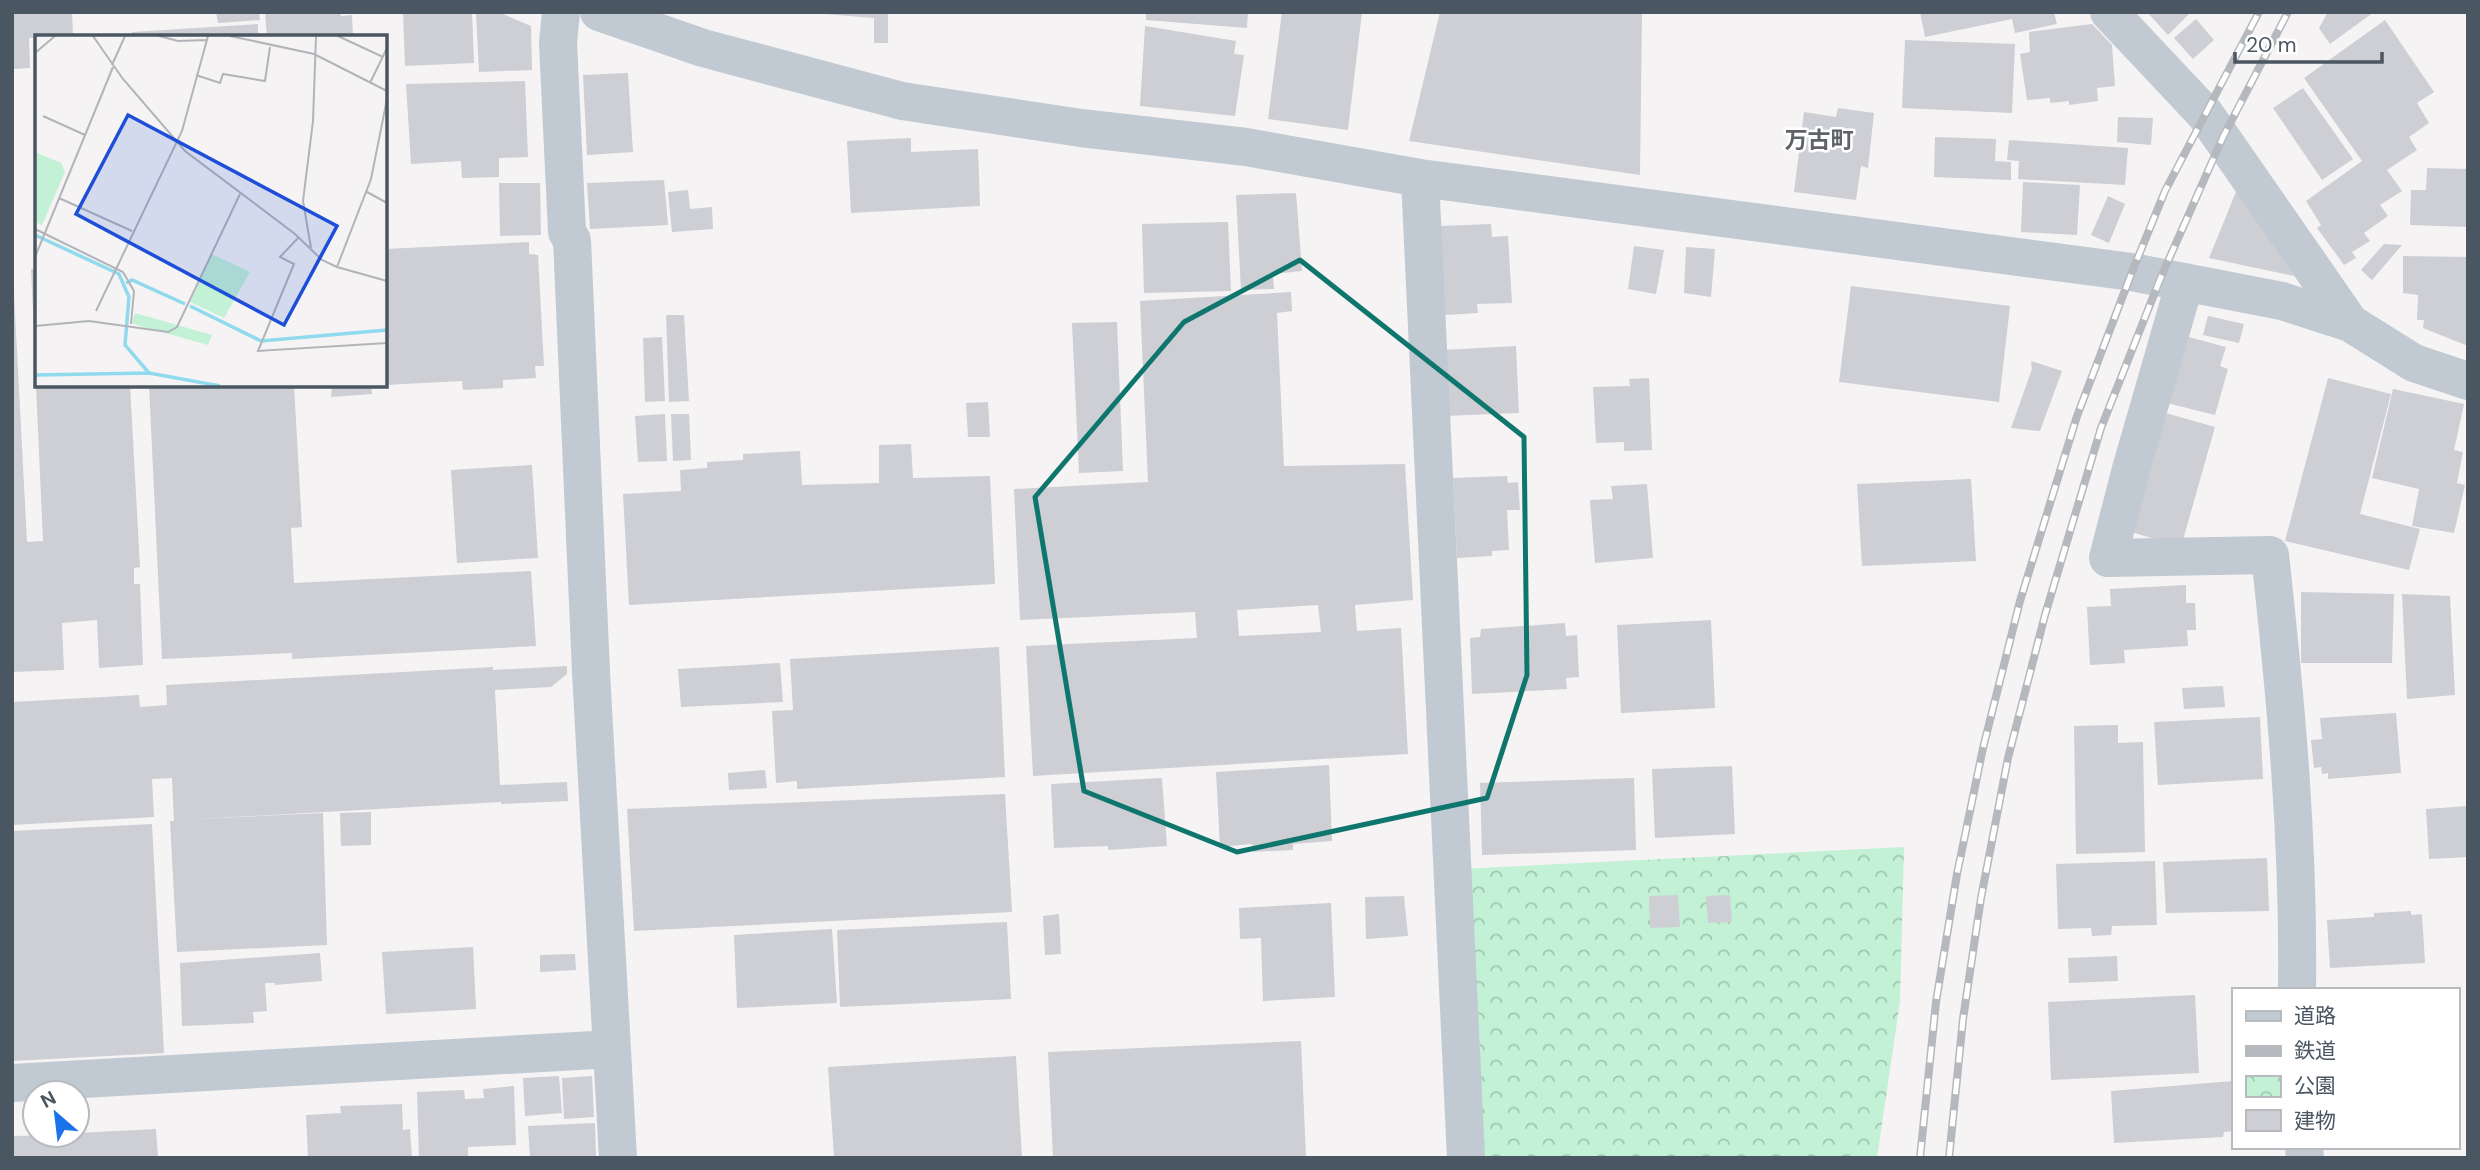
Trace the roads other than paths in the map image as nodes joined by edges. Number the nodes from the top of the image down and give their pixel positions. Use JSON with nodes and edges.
{"nodes":[{"id":1,"x":561,"y":12,"type":"edge"},
{"id":2,"x":599,"y":12,"type":"edge"},
{"id":3,"x":2109,"y":12,"type":"edge"},
{"id":4,"x":1420,"y":178,"type":"junction"},
{"id":5,"x":2185,"y":282,"type":"junction"},
{"id":6,"x":2350,"y":323,"type":"junction"},
{"id":7,"x":2468,"y":381,"type":"edge"},
{"id":8,"x":2297,"y":988,"type":"edge"},
{"id":9,"x":612,"y":1049,"type":"junction"},
{"id":10,"x":12,"y":1083,"type":"edge"},
{"id":11,"x":618,"y":1158,"type":"edge"},
{"id":12,"x":1466,"y":1158,"type":"edge"}],
"edges":[{"from":1,"to":9,"type":"street"},
{"from":2,"to":4,"type":"street"},
{"from":3,"to":6,"type":"street"},
{"from":4,"to":5,"type":"street"},
{"from":4,"to":12,"type":"street"},
{"from":5,"to":6,"type":"street"},
{"from":5,"to":8,"type":"street"},
{"from":6,"to":7,"type":"street"},
{"from":9,"to":10,"type":"street"},
{"from":9,"to":11,"type":"street"}]}
